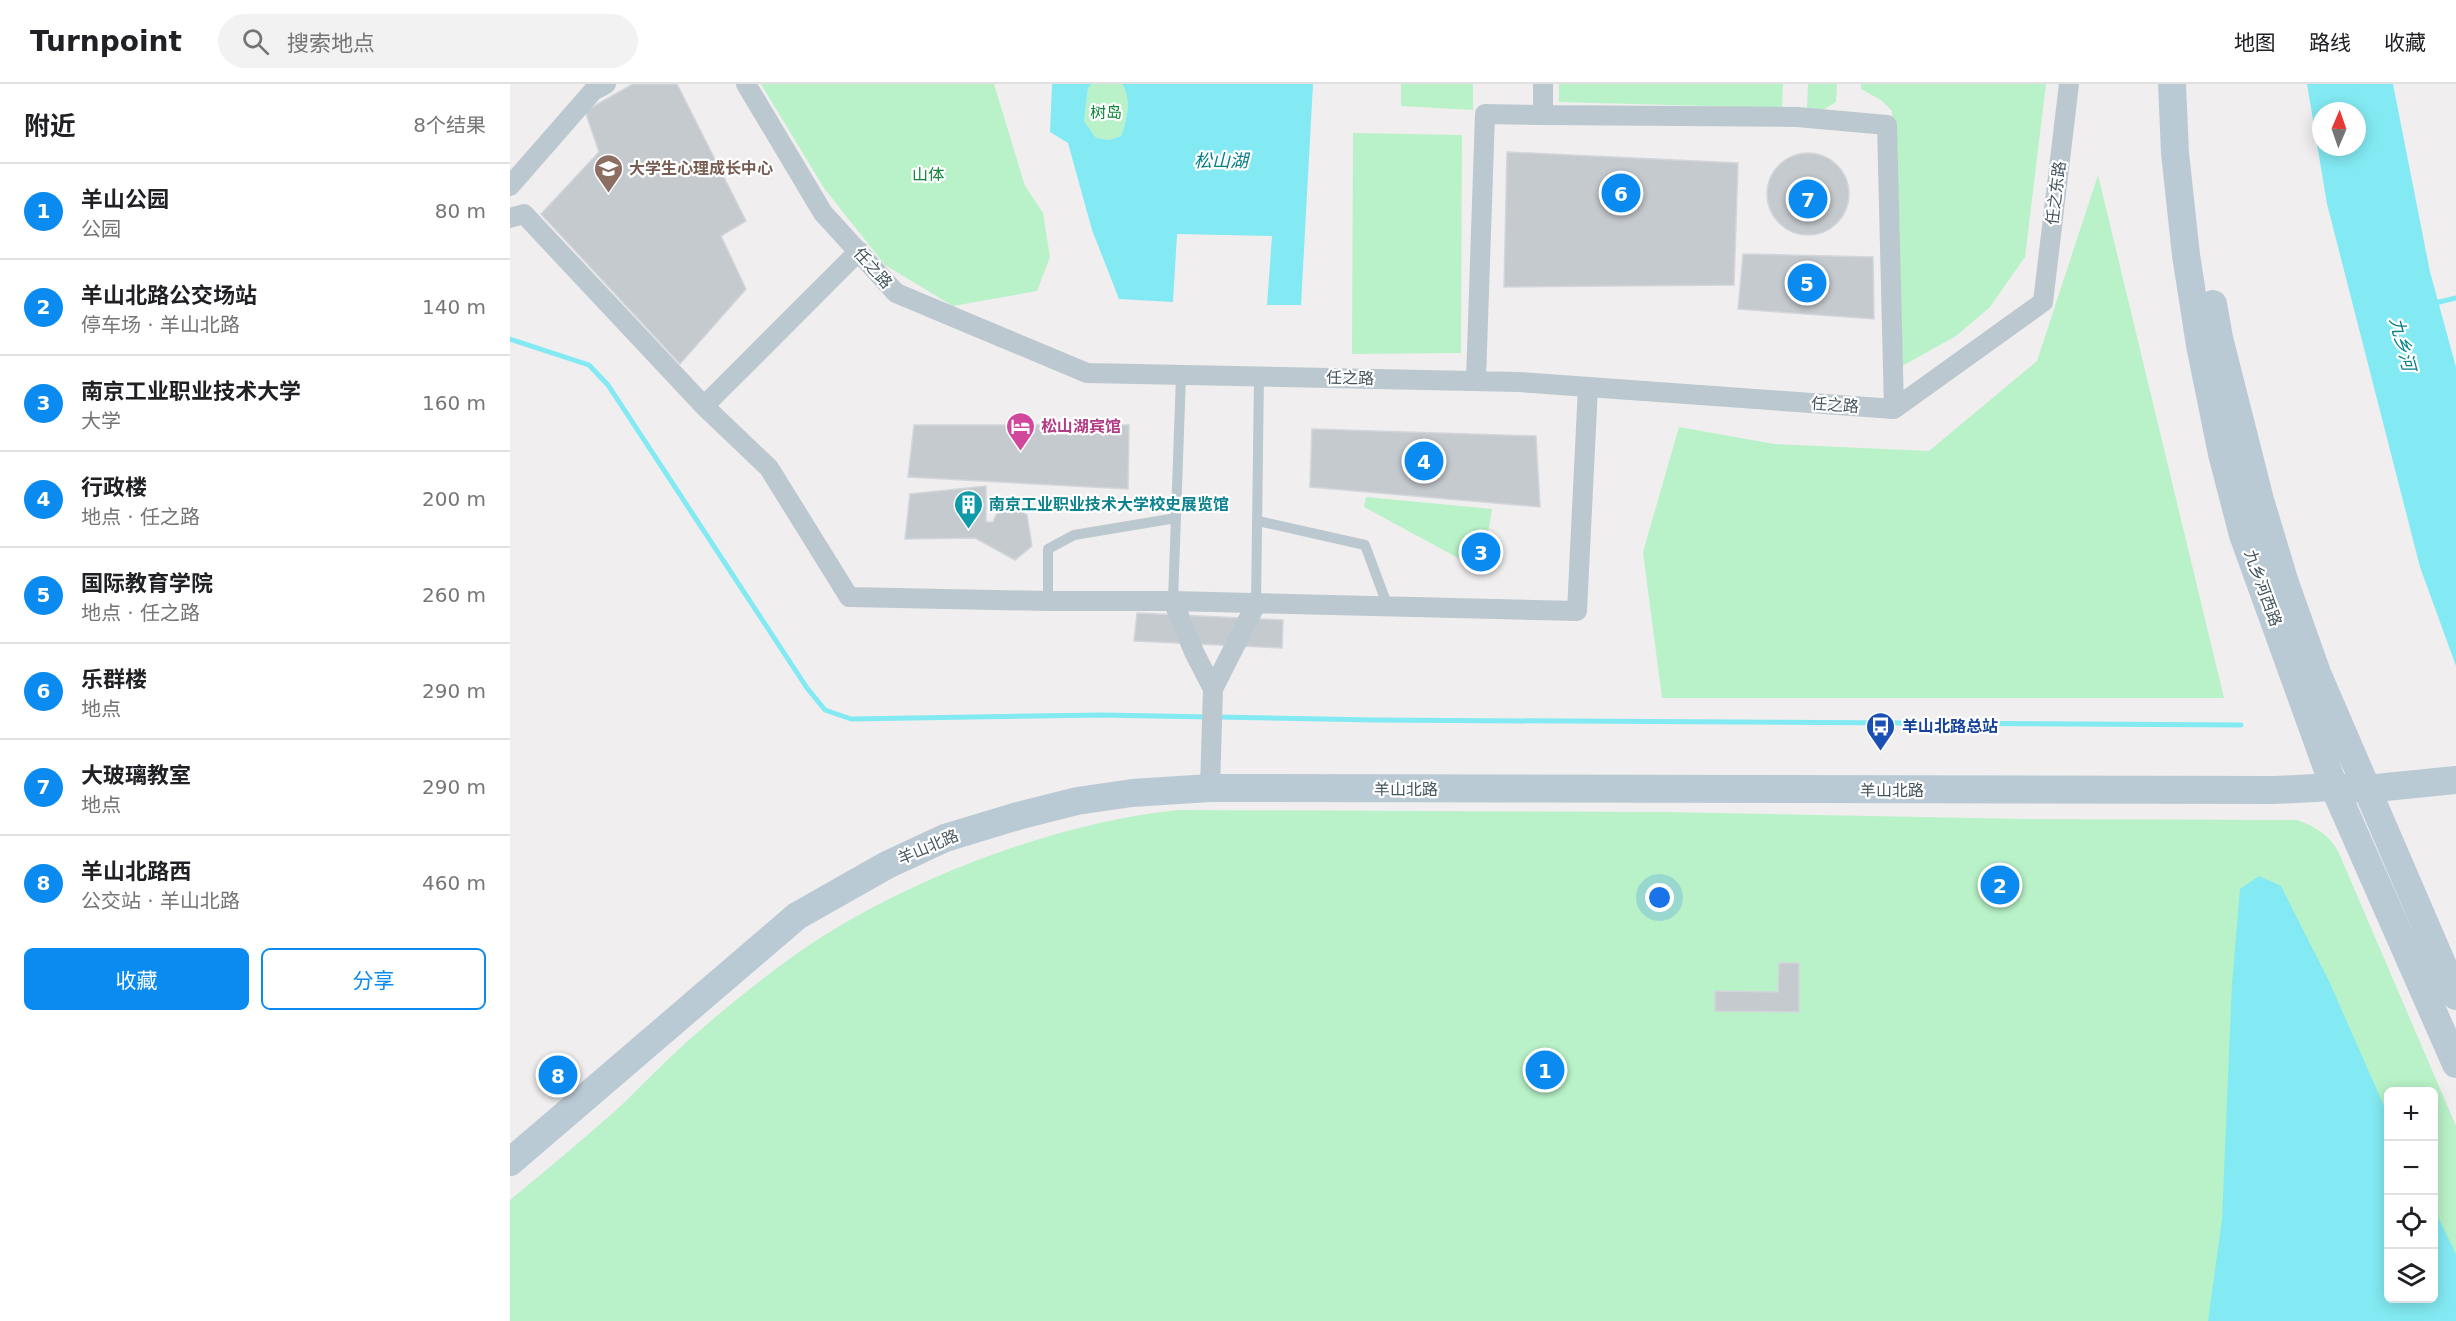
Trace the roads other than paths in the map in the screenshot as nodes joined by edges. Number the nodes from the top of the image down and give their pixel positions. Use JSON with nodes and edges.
{"nodes":[{"id":1,"x":606,"y":84,"type":"edge"},
{"id":2,"x":746,"y":84,"type":"edge"},
{"id":3,"x":1544,"y":84,"type":"edge"},
{"id":4,"x":2068,"y":84,"type":"edge"},
{"id":5,"x":2172,"y":84,"type":"edge"},
{"id":6,"x":2189,"y":84,"type":"edge"},
{"id":7,"x":1543,"y":115,"type":"junction"},
{"id":8,"x":510,"y":186,"type":"edge"},
{"id":9,"x":510,"y":218,"type":"edge"},
{"id":10,"x":859,"y":251,"type":"junction"},
{"id":11,"x":1181,"y":375,"type":"junction"},
{"id":12,"x":1259,"y":376,"type":"junction"},
{"id":13,"x":1476,"y":380,"type":"junction"},
{"id":14,"x":1588,"y":387,"type":"junction"},
{"id":15,"x":704,"y":406,"type":"junction"},
{"id":16,"x":1894,"y":409,"type":"junction"},
{"id":17,"x":1176,"y":518,"type":"junction"},
{"id":18,"x":1258,"y":521,"type":"junction"},
{"id":19,"x":1048,"y":601,"type":"junction"},
{"id":20,"x":1173,"y":601,"type":"junction"},
{"id":21,"x":1256,"y":604,"type":"junction"},
{"id":22,"x":1388,"y":608,"type":"junction"},
{"id":23,"x":1213,"y":689,"type":"junction"},
{"id":24,"x":2456,"y":780,"type":"edge"},
{"id":25,"x":2334,"y":787,"type":"junction"},
{"id":26,"x":1210,"y":788,"type":"junction"},
{"id":27,"x":2366,"y":789,"type":"junction"},
{"id":28,"x":2456,"y":996,"type":"edge"},
{"id":29,"x":2456,"y":1064,"type":"edge"},
{"id":30,"x":510,"y":1162,"type":"edge"}],
"edges":[{"from":1,"to":8,"type":"street"},
{"from":2,"to":10,"type":"street","name":"任之路"},
{"from":3,"to":7,"type":"street"},
{"from":4,"to":16,"type":"street","name":"任之东路"},
{"from":5,"to":25,"type":"street","name":"九乡河西路"},
{"from":6,"to":27,"type":"street","name":"九乡河西路"},
{"from":7,"to":13,"type":"street"},
{"from":7,"to":16,"type":"street"},
{"from":9,"to":15,"type":"street"},
{"from":10,"to":11,"type":"street","name":"任之路"},
{"from":10,"to":15,"type":"street"},
{"from":11,"to":12,"type":"street","name":"任之路"},
{"from":11,"to":17,"type":"lane"},
{"from":12,"to":13,"type":"street","name":"任之路"},
{"from":12,"to":18,"type":"lane"},
{"from":13,"to":14,"type":"street","name":"任之路"},
{"from":14,"to":16,"type":"street","name":"任之路"},
{"from":14,"to":22,"type":"street"},
{"from":15,"to":19,"type":"street"},
{"from":17,"to":19,"type":"lane"},
{"from":17,"to":20,"type":"lane"},
{"from":18,"to":21,"type":"lane"},
{"from":18,"to":22,"type":"lane"},
{"from":19,"to":20,"type":"street"},
{"from":20,"to":21,"type":"street"},
{"from":20,"to":23,"type":"street"},
{"from":21,"to":22,"type":"street"},
{"from":21,"to":23,"type":"street"},
{"from":23,"to":26,"type":"street"},
{"from":24,"to":27,"type":"street","name":"羊山北路"},
{"from":25,"to":26,"type":"street","name":"羊山北路"},
{"from":25,"to":27,"type":"street","name":"羊山北路"},
{"from":25,"to":29,"type":"street","name":"九乡河西路"},
{"from":26,"to":30,"type":"street","name":"羊山北路"},
{"from":27,"to":28,"type":"street","name":"九乡河西路"}]}
